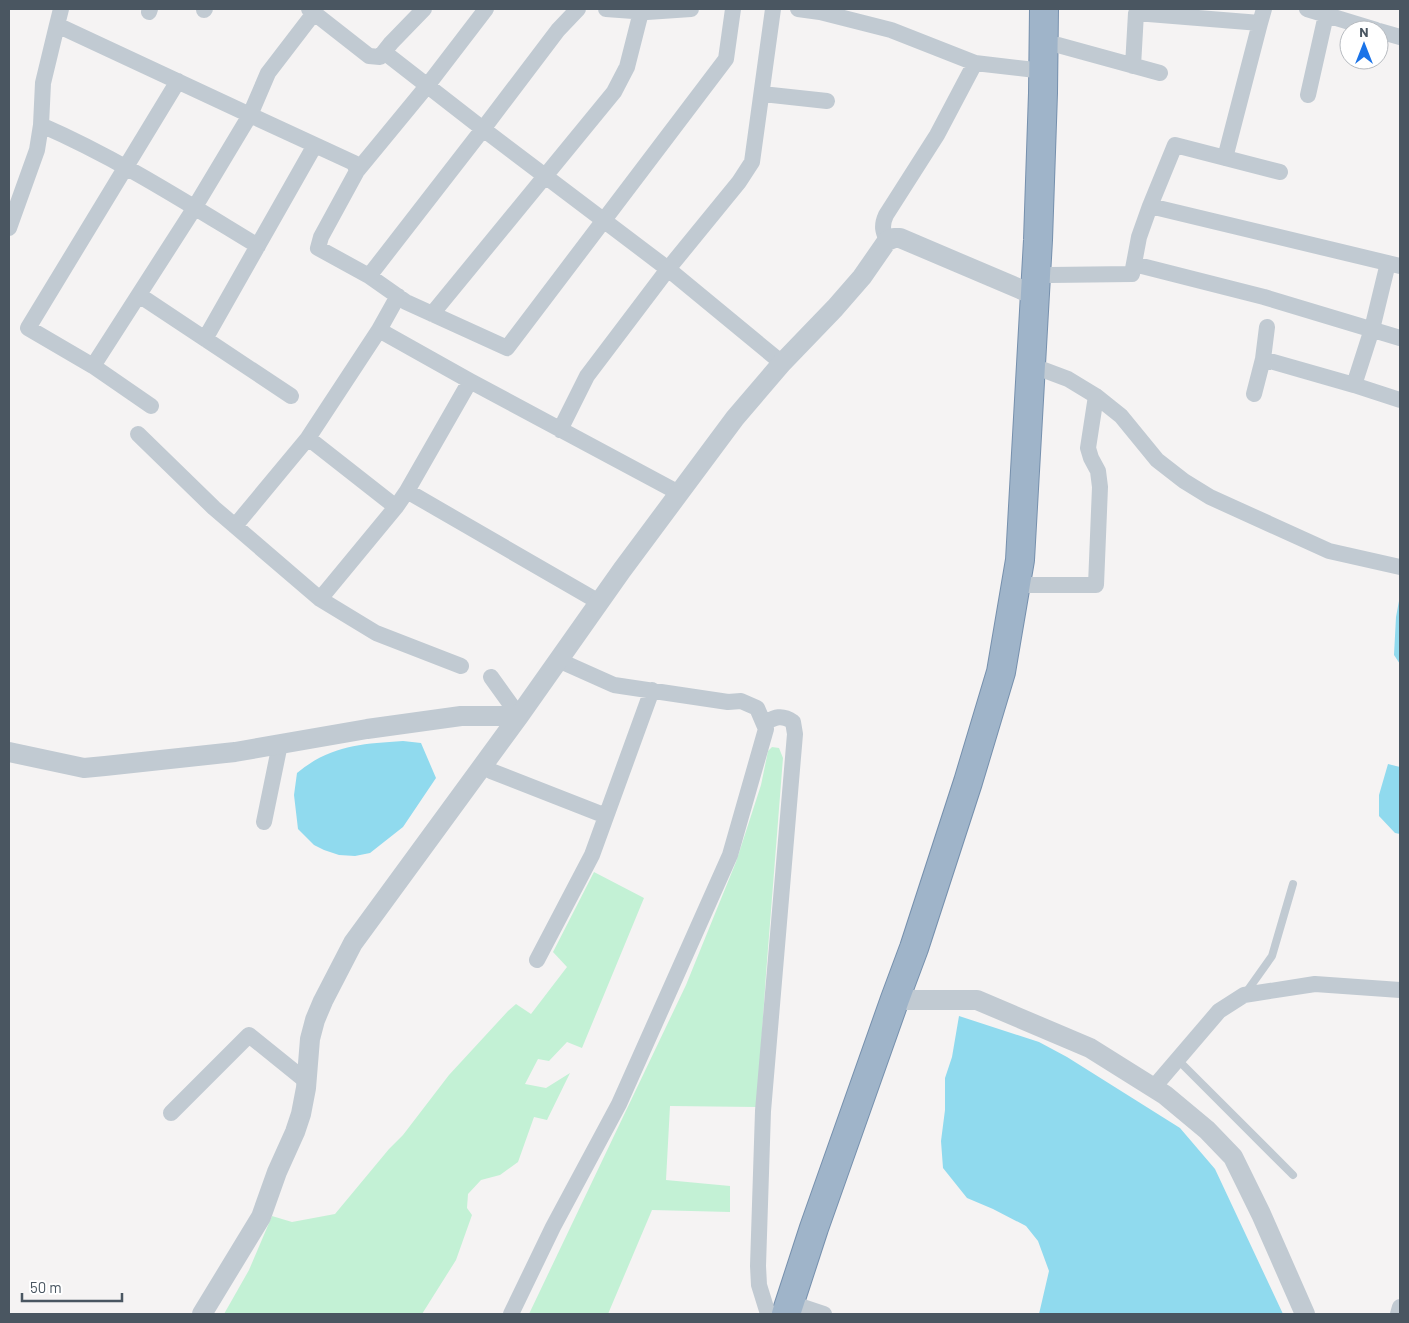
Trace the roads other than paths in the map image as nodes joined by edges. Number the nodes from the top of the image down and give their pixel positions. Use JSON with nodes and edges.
{"nodes":[{"id":1,"x":60,"y":9,"type":"edge"},
{"id":2,"x":486,"y":9,"type":"edge"},
{"id":3,"x":578,"y":9,"type":"edge"},
{"id":4,"x":606,"y":9,"type":"edge"},
{"id":5,"x":691,"y":9,"type":"edge"},
{"id":6,"x":733,"y":9,"type":"edge"},
{"id":7,"x":773,"y":9,"type":"edge"},
{"id":8,"x":798,"y":9,"type":"edge"},
{"id":9,"x":1044,"y":9,"type":"edge"},
{"id":10,"x":1058,"y":9,"type":"edge"},
{"id":11,"x":1307,"y":9,"type":"edge"},
{"id":12,"x":311,"y":11,"type":"edge"},
{"id":13,"x":417,"y":11,"type":"edge"},
{"id":14,"x":641,"y":12,"type":"junction"},
{"id":15,"x":1326,"y":15,"type":"junction"},
{"id":16,"x":1262,"y":16,"type":"edge"},
{"id":17,"x":1343,"y":20,"type":"edge"},
{"id":18,"x":57,"y":25,"type":"junction"},
{"id":19,"x":1058,"y":44,"type":"junction"},
{"id":20,"x":384,"y":52,"type":"junction"},
{"id":21,"x":975,"y":63,"type":"junction"},
{"id":22,"x":1133,"y":66,"type":"junction"},
{"id":23,"x":1044,"y":70,"type":"junction"},
{"id":24,"x":1160,"y":74,"type":"dead end"},
{"id":25,"x":178,"y":81,"type":"junction"},
{"id":26,"x":427,"y":86,"type":"junction"},
{"id":27,"x":762,"y":94,"type":"junction"},
{"id":28,"x":1308,"y":95,"type":"dead end"},
{"id":29,"x":827,"y":101,"type":"dead end"},
{"id":30,"x":250,"y":115,"type":"junction"},
{"id":31,"x":41,"y":125,"type":"junction"},
{"id":32,"x":483,"y":130,"type":"junction"},
{"id":33,"x":316,"y":145,"type":"junction"},
{"id":34,"x":1225,"y":158,"type":"junction"},
{"id":35,"x":126,"y":166,"type":"junction"},
{"id":36,"x":357,"y":171,"type":"junction"},
{"id":37,"x":1280,"y":172,"type":"dead end"},
{"id":38,"x":546,"y":176,"type":"junction"},
{"id":39,"x":1150,"y":206,"type":"junction"},
{"id":40,"x":194,"y":208,"type":"junction"},
{"id":41,"x":605,"y":220,"type":"junction"},
{"id":42,"x":9,"y":228,"type":"edge"},
{"id":43,"x":888,"y":241,"type":"junction"},
{"id":44,"x":258,"y":246,"type":"junction"},
{"id":45,"x":1134,"y":264,"type":"junction"},
{"id":46,"x":1394,"y":264,"type":"edge"},
{"id":47,"x":668,"y":268,"type":"junction"},
{"id":48,"x":369,"y":276,"type":"junction"},
{"id":49,"x":1042,"y":285,"type":"junction"},
{"id":50,"x":139,"y":295,"type":"junction"},
{"id":51,"x":398,"y":296,"type":"junction"},
{"id":52,"x":432,"y":314,"type":"junction"},
{"id":53,"x":1267,"y":327,"type":"dead end"},
{"id":54,"x":1372,"y":329,"type":"junction"},
{"id":55,"x":379,"y":330,"type":"junction"},
{"id":56,"x":1400,"y":338,"type":"edge"},
{"id":57,"x":205,"y":339,"type":"junction"},
{"id":58,"x":1263,"y":359,"type":"junction"},
{"id":59,"x":782,"y":363,"type":"junction"},
{"id":60,"x":93,"y":366,"type":"junction"},
{"id":61,"x":1044,"y":370,"type":"junction"},
{"id":62,"x":470,"y":381,"type":"junction"},
{"id":63,"x":1354,"y":385,"type":"junction"},
{"id":64,"x":1254,"y":394,"type":"dead end"},
{"id":65,"x":291,"y":396,"type":"dead end"},
{"id":66,"x":1096,"y":396,"type":"junction"},
{"id":67,"x":1400,"y":400,"type":"edge"},
{"id":68,"x":151,"y":406,"type":"dead end"},
{"id":69,"x":560,"y":430,"type":"junction"},
{"id":70,"x":138,"y":434,"type":"dead end"},
{"id":71,"x":308,"y":438,"type":"junction"},
{"id":72,"x":407,"y":491,"type":"junction"},
{"id":73,"x":679,"y":493,"type":"junction"},
{"id":74,"x":396,"y":507,"type":"junction"},
{"id":75,"x":235,"y":526,"type":"junction"},
{"id":76,"x":1400,"y":567,"type":"edge"},
{"id":77,"x":1023,"y":586,"type":"junction"},
{"id":78,"x":320,"y":599,"type":"junction"},
{"id":79,"x":599,"y":602,"type":"junction"},
{"id":80,"x":558,"y":660,"type":"junction"},
{"id":81,"x":461,"y":666,"type":"dead end"},
{"id":82,"x":491,"y":677,"type":"dead end"},
{"id":83,"x":652,"y":690,"type":"junction"},
{"id":84,"x":519,"y":716,"type":"junction"},
{"id":85,"x":764,"y":723,"type":"junction"},
{"id":86,"x":280,"y":744,"type":"junction"},
{"id":87,"x":9,"y":752,"type":"edge"},
{"id":88,"x":483,"y":766,"type":"junction"},
{"id":89,"x":606,"y":816,"type":"junction"},
{"id":90,"x":264,"y":822,"type":"dead end"},
{"id":91,"x":1293,"y":884,"type":"dead end"},
{"id":92,"x":537,"y":960,"type":"dead end"},
{"id":93,"x":1400,"y":990,"type":"edge"},
{"id":94,"x":1244,"y":995,"type":"junction"},
{"id":95,"x":902,"y":1000,"type":"junction"},
{"id":96,"x":1178,"y":1060,"type":"junction"},
{"id":97,"x":306,"y":1081,"type":"junction"},
{"id":98,"x":1154,"y":1087,"type":"junction"},
{"id":99,"x":172,"y":1113,"type":"dead end"},
{"id":100,"x":1293,"y":1175,"type":"dead end"},
{"id":101,"x":1400,"y":1307,"type":"edge"},
{"id":102,"x":803,"y":1312,"type":"edge"},
{"id":103,"x":202,"y":1314,"type":"edge"},
{"id":104,"x":511,"y":1314,"type":"edge"},
{"id":105,"x":768,"y":1314,"type":"edge"},
{"id":106,"x":1305,"y":1314,"type":"edge"},
{"id":107,"x":1398,"y":1314,"type":"edge"}],
"edges":[{"from":1,"to":18,"type":"street"},
{"from":2,"to":26,"type":"street"},
{"from":3,"to":32,"type":"street"},
{"from":4,"to":14,"type":"street"},
{"from":5,"to":14,"type":"street"},
{"from":6,"to":41,"type":"street"},
{"from":7,"to":27,"type":"street"},
{"from":8,"to":21,"type":"street"},
{"from":9,"to":23,"type":"highway"},
{"from":10,"to":19,"type":"highway"},
{"from":11,"to":15,"type":"street"},
{"from":12,"to":20,"type":"street"},
{"from":12,"to":30,"type":"street"},
{"from":13,"to":20,"type":"street"},
{"from":14,"to":38,"type":"street"},
{"from":15,"to":17,"type":"street"},
{"from":15,"to":28,"type":"street"},
{"from":16,"to":22,"type":"street"},
{"from":16,"to":34,"type":"street"},
{"from":18,"to":25,"type":"street"},
{"from":18,"to":31,"type":"street"},
{"from":19,"to":22,"type":"street"},
{"from":19,"to":49,"type":"highway"},
{"from":20,"to":26,"type":"street"},
{"from":21,"to":23,"type":"street"},
{"from":21,"to":43,"type":"street"},
{"from":22,"to":24,"type":"street"},
{"from":23,"to":49,"type":"highway"},
{"from":25,"to":30,"type":"street"},
{"from":25,"to":35,"type":"street"},
{"from":26,"to":32,"type":"street"},
{"from":26,"to":36,"type":"street"},
{"from":27,"to":29,"type":"street"},
{"from":27,"to":47,"type":"street"},
{"from":30,"to":33,"type":"street"},
{"from":30,"to":40,"type":"street"},
{"from":31,"to":35,"type":"street"},
{"from":31,"to":42,"type":"street"},
{"from":32,"to":38,"type":"street"},
{"from":32,"to":48,"type":"street"},
{"from":33,"to":36,"type":"street"},
{"from":33,"to":44,"type":"street"},
{"from":34,"to":37,"type":"street"},
{"from":34,"to":39,"type":"street"},
{"from":35,"to":40,"type":"street"},
{"from":35,"to":60,"type":"street"},
{"from":36,"to":48,"type":"street"},
{"from":38,"to":41,"type":"street"},
{"from":38,"to":52,"type":"street"},
{"from":39,"to":45,"type":"street"},
{"from":39,"to":46,"type":"street"},
{"from":40,"to":44,"type":"street"},
{"from":40,"to":50,"type":"street"},
{"from":41,"to":47,"type":"street"},
{"from":41,"to":52,"type":"street"},
{"from":43,"to":49,"type":"street"},
{"from":43,"to":59,"type":"street"},
{"from":44,"to":57,"type":"street"},
{"from":45,"to":49,"type":"street"},
{"from":45,"to":54,"type":"street"},
{"from":46,"to":54,"type":"street"},
{"from":47,"to":59,"type":"street"},
{"from":47,"to":69,"type":"street"},
{"from":48,"to":51,"type":"street"},
{"from":49,"to":61,"type":"highway"},
{"from":49,"to":77,"type":"highway"},
{"from":50,"to":57,"type":"street"},
{"from":50,"to":60,"type":"street"},
{"from":51,"to":52,"type":"street"},
{"from":51,"to":55,"type":"street"},
{"from":53,"to":58,"type":"street"},
{"from":54,"to":56,"type":"street"},
{"from":54,"to":63,"type":"street"},
{"from":55,"to":62,"type":"street"},
{"from":55,"to":71,"type":"street"},
{"from":57,"to":65,"type":"street"},
{"from":58,"to":63,"type":"street"},
{"from":58,"to":64,"type":"street"},
{"from":59,"to":73,"type":"street"},
{"from":60,"to":68,"type":"street"},
{"from":61,"to":66,"type":"street"},
{"from":61,"to":77,"type":"highway"},
{"from":62,"to":69,"type":"street"},
{"from":62,"to":72,"type":"street"},
{"from":63,"to":67,"type":"street"},
{"from":66,"to":76,"type":"street"},
{"from":66,"to":77,"type":"street"},
{"from":69,"to":73,"type":"street"},
{"from":70,"to":75,"type":"street"},
{"from":71,"to":74,"type":"street"},
{"from":71,"to":75,"type":"street"},
{"from":72,"to":74,"type":"street"},
{"from":72,"to":79,"type":"street"},
{"from":73,"to":79,"type":"street"},
{"from":74,"to":78,"type":"street"},
{"from":75,"to":78,"type":"street"},
{"from":77,"to":95,"type":"highway"},
{"from":78,"to":81,"type":"street"},
{"from":79,"to":80,"type":"street"},
{"from":80,"to":83,"type":"street"},
{"from":80,"to":84,"type":"street"},
{"from":82,"to":84,"type":"street"},
{"from":83,"to":85,"type":"street"},
{"from":83,"to":89,"type":"street"},
{"from":84,"to":86,"type":"street"},
{"from":84,"to":88,"type":"street"},
{"from":85,"to":104,"type":"street"},
{"from":85,"to":105,"type":"street"},
{"from":86,"to":87,"type":"street"},
{"from":86,"to":90,"type":"street"},
{"from":88,"to":89,"type":"street"},
{"from":88,"to":97,"type":"street"},
{"from":89,"to":92,"type":"street"},
{"from":91,"to":94,"type":"lane"},
{"from":93,"to":94,"type":"street"},
{"from":94,"to":96,"type":"street"},
{"from":95,"to":98,"type":"street"},
{"from":95,"to":102,"type":"highway"},
{"from":96,"to":98,"type":"street"},
{"from":96,"to":100,"type":"lane"},
{"from":97,"to":99,"type":"street"},
{"from":97,"to":103,"type":"street"},
{"from":98,"to":106,"type":"street"},
{"from":101,"to":107,"type":"street"}]}
